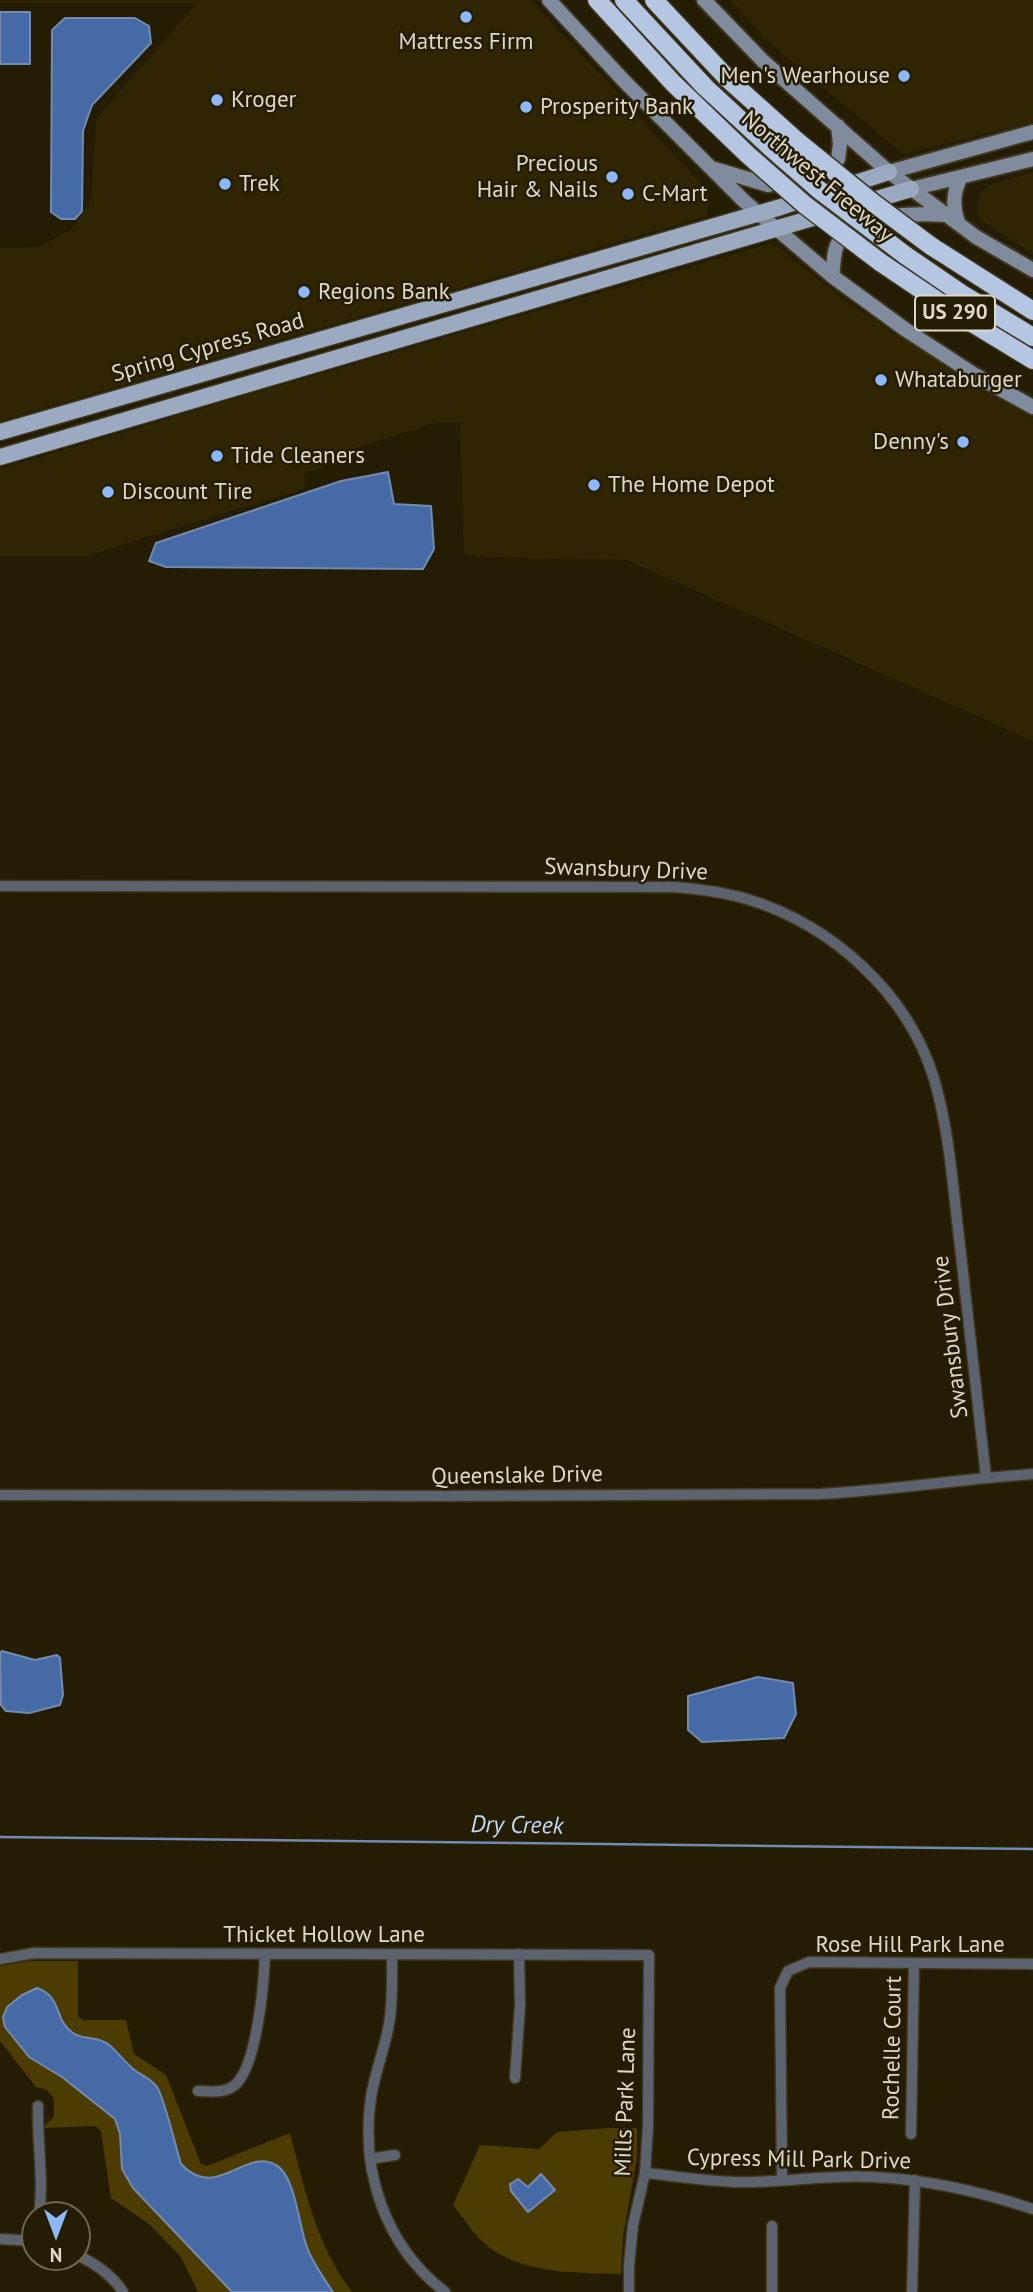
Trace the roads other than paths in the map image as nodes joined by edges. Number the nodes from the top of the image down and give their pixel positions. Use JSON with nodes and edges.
{"nodes":[{"id":1,"x":550,"y":0,"type":"edge"},
{"id":2,"x":597,"y":0,"type":"edge"},
{"id":3,"x":624,"y":0,"type":"edge"},
{"id":4,"x":704,"y":0,"type":"edge"},
{"id":5,"x":660,"y":4,"type":"edge"},
{"id":6,"x":838,"y":127,"type":"junction"},
{"id":7,"x":1033,"y":132,"type":"edge"},
{"id":8,"x":1033,"y":159,"type":"edge"},
{"id":9,"x":714,"y":168,"type":"junction"},
{"id":10,"x":889,"y":172,"type":"junction"},
{"id":11,"x":961,"y":177,"type":"junction"},
{"id":12,"x":911,"y":189,"type":"junction"},
{"id":13,"x":759,"y":213,"type":"junction"},
{"id":14,"x":953,"y":219,"type":"junction"},
{"id":15,"x":779,"y":229,"type":"junction"},
{"id":16,"x":1033,"y":270,"type":"edge"},
{"id":17,"x":832,"y":276,"type":"junction"},
{"id":18,"x":472,"y":296,"type":"junction"},
{"id":19,"x":1033,"y":311,"type":"edge"},
{"id":20,"x":480,"y":316,"type":"junction"},
{"id":21,"x":1033,"y":337,"type":"edge"},
{"id":22,"x":1033,"y":360,"type":"edge"},
{"id":23,"x":238,"y":364,"type":"junction"},
{"id":24,"x":246,"y":385,"type":"junction"},
{"id":25,"x":1033,"y":407,"type":"edge"},
{"id":26,"x":61,"y":415,"type":"junction"},
{"id":27,"x":0,"y":432,"type":"edge"},
{"id":28,"x":63,"y":439,"type":"junction"},
{"id":29,"x":0,"y":457,"type":"edge"},
{"id":30,"x":0,"y":886,"type":"edge"},
{"id":31,"x":1033,"y":1474,"type":"edge"},
{"id":32,"x":986,"y":1477,"type":"junction"},
{"id":33,"x":0,"y":1495,"type":"edge"},
{"id":34,"x":265,"y":1954,"type":"junction"},
{"id":35,"x":519,"y":1954,"type":"junction"},
{"id":36,"x":392,"y":1955,"type":"junction"},
{"id":37,"x":649,"y":1955,"type":"joint"},
{"id":38,"x":0,"y":1959,"type":"edge"},
{"id":39,"x":914,"y":1963,"type":"junction"},
{"id":40,"x":1033,"y":1964,"type":"edge"},
{"id":41,"x":515,"y":2078,"type":"dead end"},
{"id":42,"x":198,"y":2091,"type":"dead end"},
{"id":43,"x":38,"y":2106,"type":"dead end"},
{"id":44,"x":911,"y":2134,"type":"dead end"},
{"id":45,"x":395,"y":2155,"type":"dead end"},
{"id":46,"x":370,"y":2159,"type":"junction"},
{"id":47,"x":645,"y":2173,"type":"junction"},
{"id":48,"x":782,"y":2179,"type":"junction"},
{"id":49,"x":915,"y":2180,"type":"junction"},
{"id":50,"x":40,"y":2201,"type":"edge"},
{"id":51,"x":1033,"y":2209,"type":"edge"},
{"id":52,"x":772,"y":2227,"type":"dead end"},
{"id":53,"x":0,"y":2239,"type":"edge"},
{"id":54,"x":21,"y":2240,"type":"edge"},
{"id":55,"x":91,"y":2263,"type":"edge"},
{"id":56,"x":123,"y":2292,"type":"edge"},
{"id":57,"x":445,"y":2292,"type":"edge"},
{"id":58,"x":629,"y":2292,"type":"edge"},
{"id":59,"x":772,"y":2292,"type":"edge"},
{"id":60,"x":912,"y":2292,"type":"edge"}],
"edges":[{"from":1,"to":9,"type":"main road"},
{"from":2,"to":22,"type":"highway","name":"Northwest Freeway","number":"US 290","bridge":true},
{"from":3,"to":21,"type":"highway","bridge":true},
{"from":4,"to":6,"type":"main road"},
{"from":5,"to":19,"type":"highway","name":"Northwest Freeway","number":"US 290","bridge":true},
{"from":6,"to":9,"type":"main road"},
{"from":6,"to":10,"type":"main road"},
{"from":7,"to":10,"type":"main road","name":"Spring Cypress Road"},
{"from":8,"to":11,"type":"main road","name":"Spring Cypress Road"},
{"from":9,"to":13,"type":"main road"},
{"from":10,"to":12,"type":"main road"},
{"from":10,"to":13,"type":"main road","name":"Spring Cypress Road"},
{"from":11,"to":12,"type":"main road","name":"Spring Cypress Road"},
{"from":11,"to":14,"type":"main road"},
{"from":12,"to":14,"type":"main road"},
{"from":12,"to":15,"type":"main road","name":"Spring Cypress Road"},
{"from":13,"to":15,"type":"main road"},
{"from":13,"to":18,"type":"main road","name":"Spring Cypress Road"},
{"from":14,"to":16,"type":"main road"},
{"from":14,"to":17,"type":"main road"},
{"from":15,"to":17,"type":"main road"},
{"from":15,"to":20,"type":"main road","name":"Spring Cypress Road"},
{"from":17,"to":25,"type":"main road"},
{"from":18,"to":20,"type":"main road"},
{"from":18,"to":23,"type":"main road","name":"Spring Cypress Road"},
{"from":20,"to":24,"type":"main road","name":"Spring Cypress Road"},
{"from":23,"to":24,"type":"main road"},
{"from":23,"to":26,"type":"main road","name":"Spring Cypress Road"},
{"from":24,"to":28,"type":"main road","name":"Spring Cypress Road"},
{"from":26,"to":27,"type":"main road","name":"Spring Cypress Road"},
{"from":26,"to":28,"type":"main road"},
{"from":28,"to":29,"type":"main road","name":"Spring Cypress Road"},
{"from":30,"to":32,"type":"street","name":"Swansbury Drive"},
{"from":31,"to":32,"type":"street","name":"Queenslake Drive"},
{"from":32,"to":33,"type":"street","name":"Queenslake Drive"},
{"from":34,"to":36,"type":"street","name":"Thicket Hollow Lane"},
{"from":34,"to":38,"type":"street","name":"Thicket Hollow Lane"},
{"from":34,"to":42,"type":"street"},
{"from":35,"to":36,"type":"street","name":"Thicket Hollow Lane"},
{"from":35,"to":37,"type":"street","name":"Thicket Hollow Lane"},
{"from":35,"to":41,"type":"street"},
{"from":36,"to":46,"type":"street"},
{"from":37,"to":47,"type":"street","name":"Mills Park Lane"},
{"from":39,"to":40,"type":"street","name":"Rose Hill Park Lane"},
{"from":39,"to":44,"type":"street","name":"Rochelle Court"},
{"from":39,"to":48,"type":"street","name":"Rose Hill Park Lane"},
{"from":43,"to":50,"type":"street"},
{"from":45,"to":46,"type":"street"},
{"from":46,"to":57,"type":"street"},
{"from":47,"to":48,"type":"street","name":"Cypress Mill Park Drive"},
{"from":47,"to":58,"type":"street","name":"Mills Park Lane"},
{"from":48,"to":49,"type":"street","name":"Cypress Mill Park Drive"},
{"from":49,"to":51,"type":"street","name":"Cypress Mill Park Drive"},
{"from":49,"to":60,"type":"street"},
{"from":52,"to":59,"type":"street"},
{"from":53,"to":54,"type":"street"},
{"from":55,"to":56,"type":"street"}]}
